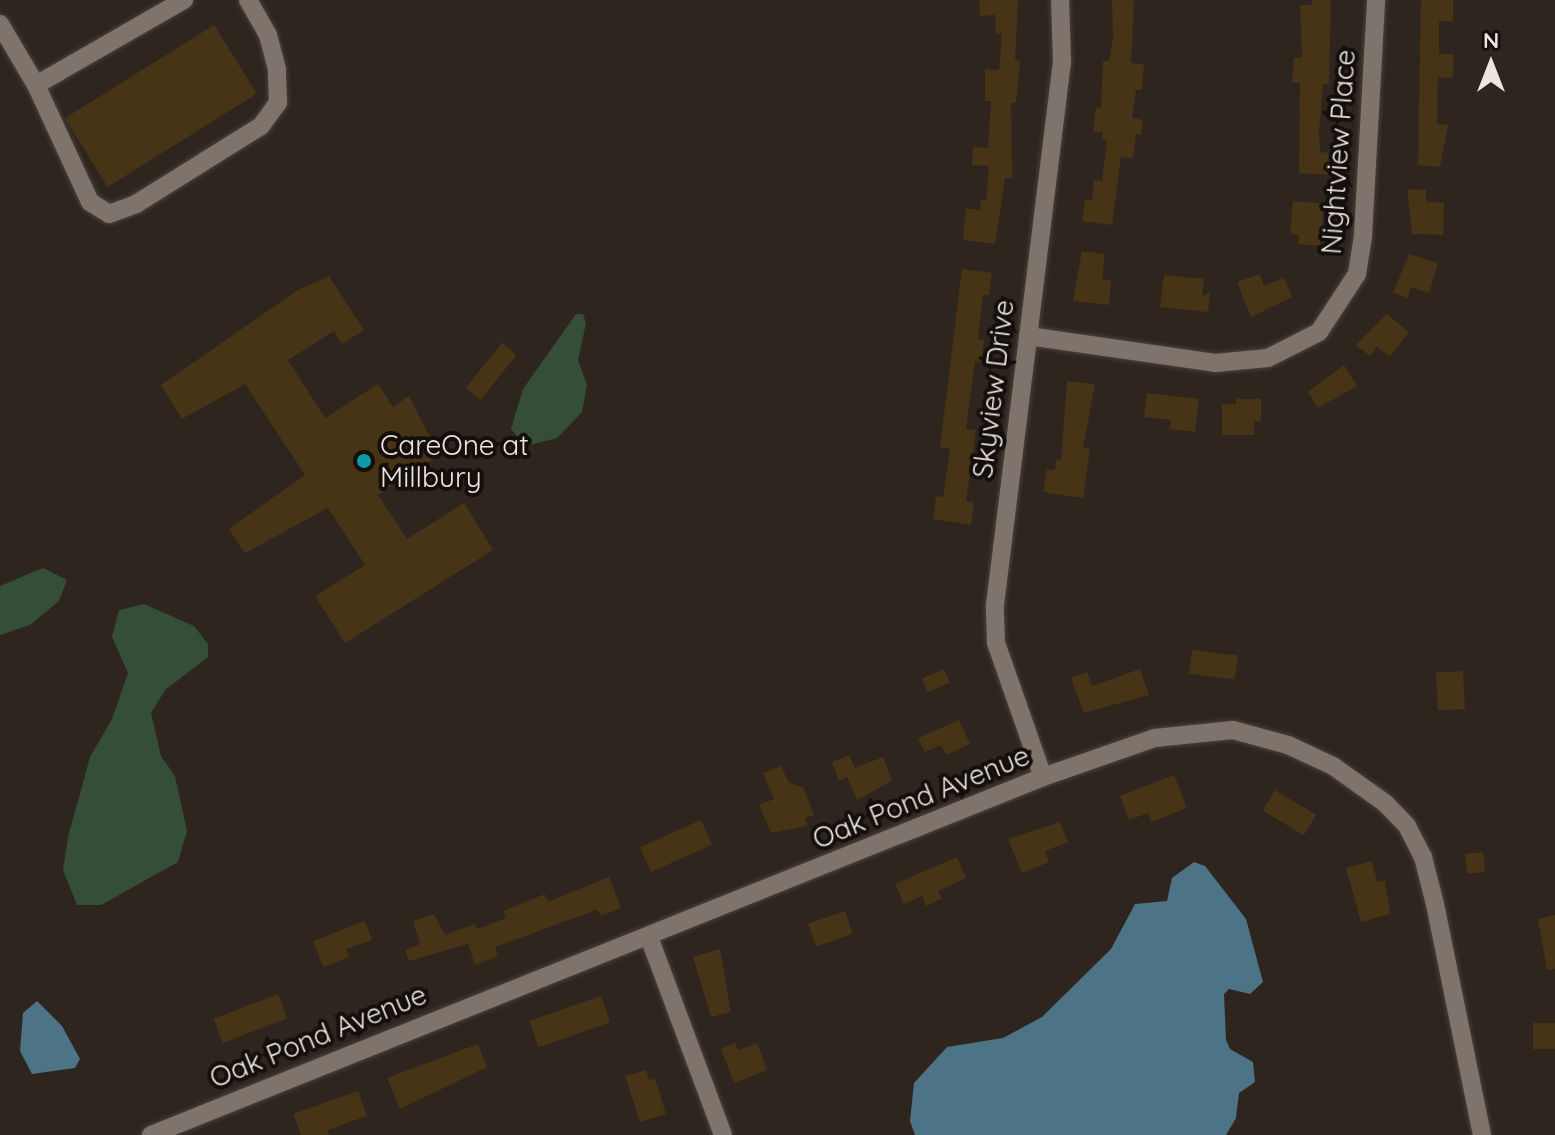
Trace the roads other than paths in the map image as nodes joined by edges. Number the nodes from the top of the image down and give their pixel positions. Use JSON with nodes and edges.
{"nodes":[{"id":1,"x":184,"y":0,"type":"edge"},
{"id":2,"x":248,"y":0,"type":"edge"},
{"id":3,"x":1060,"y":0,"type":"edge"},
{"id":4,"x":1376,"y":0,"type":"edge"},
{"id":5,"x":0,"y":24,"type":"edge"},
{"id":6,"x":36,"y":85,"type":"junction"},
{"id":7,"x":1028,"y":336,"type":"junction"},
{"id":8,"x":1043,"y":777,"type":"junction"},
{"id":9,"x":649,"y":937,"type":"junction"},
{"id":10,"x":151,"y":1135,"type":"edge"},
{"id":11,"x":723,"y":1135,"type":"edge"},
{"id":12,"x":1482,"y":1135,"type":"edge"}],
"edges":[{"from":1,"to":6,"type":"street"},
{"from":2,"to":6,"type":"street"},
{"from":3,"to":7,"type":"street","name":"Skyview Drive"},
{"from":4,"to":7,"type":"street","name":"Nightview Place"},
{"from":5,"to":6,"type":"street"},
{"from":7,"to":8,"type":"street","name":"Skyview Drive"},
{"from":8,"to":9,"type":"street","name":"Oak Pond Avenue"},
{"from":8,"to":12,"type":"street","name":"Oak Pond Avenue"},
{"from":9,"to":10,"type":"street","name":"Oak Pond Avenue"},
{"from":9,"to":11,"type":"street"}]}
